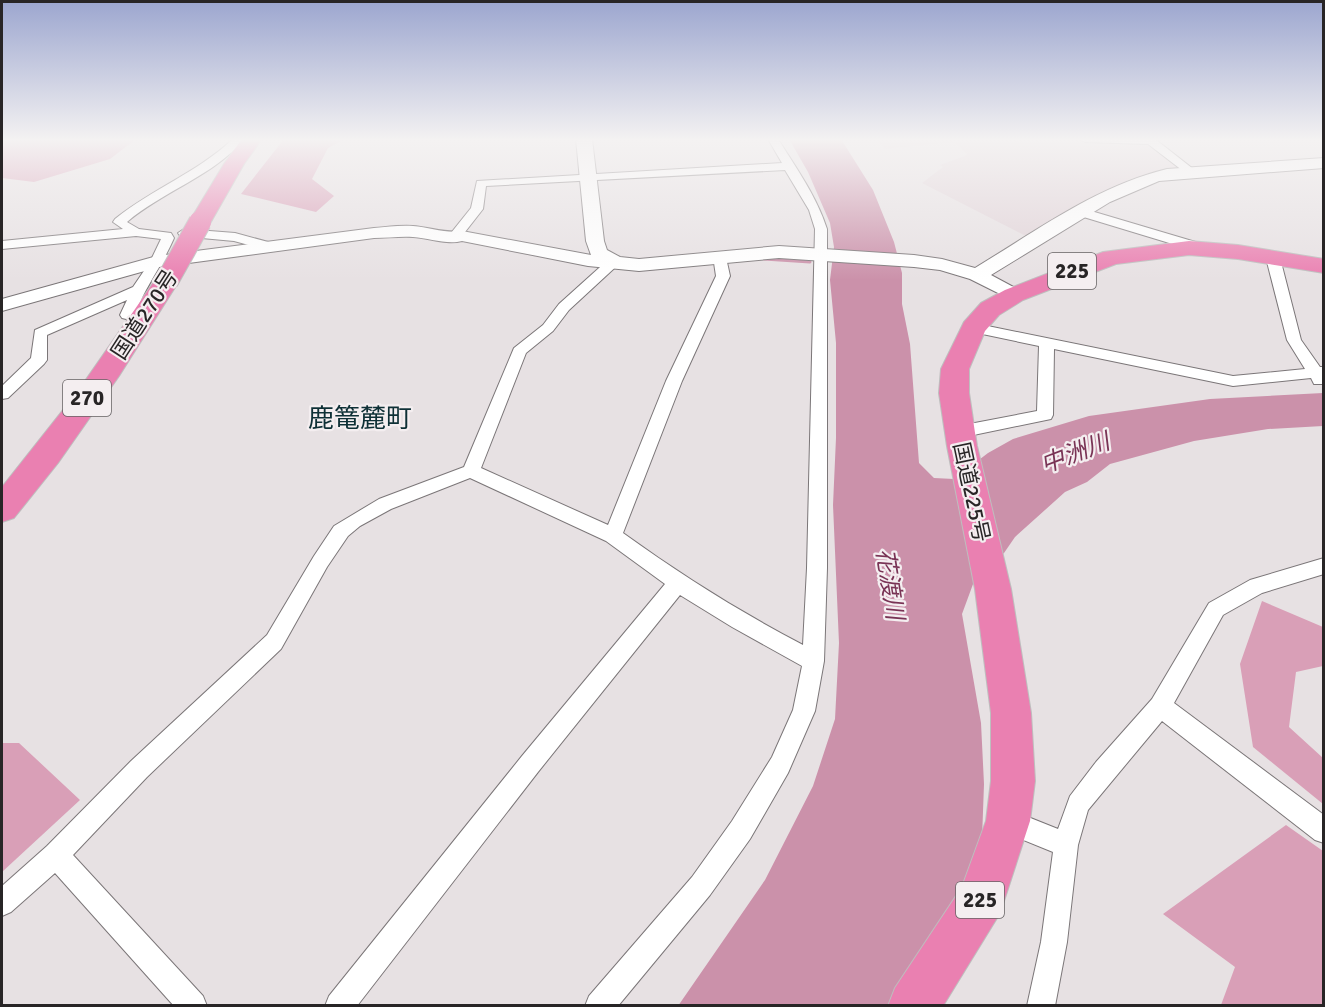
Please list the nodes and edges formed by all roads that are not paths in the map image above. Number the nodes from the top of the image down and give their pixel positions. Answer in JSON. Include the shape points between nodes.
{"nodes":[{"id":1,"x":172,"y":186,"type":"edge"},
{"id":2,"x":221,"y":186,"type":"edge"},
{"id":3,"x":481,"y":186,"type":"edge"},
{"id":4,"x":589,"y":186,"type":"edge"},
{"id":5,"x":802,"y":186,"type":"edge"},
{"id":6,"x":1127,"y":186,"type":"edge"},
{"id":7,"x":1081,"y":212,"type":"junction"},
{"id":8,"x":136,"y":232,"type":"junction"},
{"id":9,"x":166,"y":236,"type":"junction"},
{"id":10,"x":453,"y":238,"type":"junction"},
{"id":11,"x":2,"y":245,"type":"edge"},
{"id":12,"x":267,"y":246,"type":"junction"},
{"id":13,"x":1204,"y":249,"type":"junction"},
{"id":14,"x":823,"y":254,"type":"junction"},
{"id":15,"x":720,"y":256,"type":"junction"},
{"id":16,"x":1273,"y":258,"type":"junction"},
{"id":17,"x":614,"y":262,"type":"junction"},
{"id":18,"x":1323,"y":266,"type":"edge"},
{"id":19,"x":162,"y":272,"type":"junction"},
{"id":20,"x":977,"y":275,"type":"junction"},
{"id":21,"x":138,"y":290,"type":"junction"},
{"id":22,"x":1014,"y":295,"type":"junction"},
{"id":23,"x":2,"y":305,"type":"edge"},
{"id":24,"x":143,"y":320,"type":"junction"},
{"id":25,"x":973,"y":328,"type":"junction"},
{"id":26,"x":1047,"y":343,"type":"junction"},
{"id":27,"x":1320,"y":377,"type":"edge"},
{"id":28,"x":2,"y":394,"type":"edge"},
{"id":29,"x":963,"y":447,"type":"junction"},
{"id":30,"x":471,"y":471,"type":"junction"},
{"id":31,"x":2,"y":509,"type":"edge"},
{"id":32,"x":613,"y":536,"type":"junction"},
{"id":33,"x":1323,"y":566,"type":"edge"},
{"id":34,"x":678,"y":583,"type":"junction"},
{"id":35,"x":813,"y":661,"type":"junction"},
{"id":36,"x":1160,"y":706,"type":"junction"},
{"id":37,"x":1011,"y":801,"type":"junction"},
{"id":38,"x":1323,"y":831,"type":"edge"},
{"id":39,"x":1066,"y":844,"type":"junction"},
{"id":40,"x":56,"y":855,"type":"junction"},
{"id":41,"x":2,"y":903,"type":"edge"},
{"id":42,"x":193,"y":1005,"type":"edge"},
{"id":43,"x":339,"y":1005,"type":"edge"},
{"id":44,"x":599,"y":1005,"type":"edge"},
{"id":45,"x":914,"y":1005,"type":"edge"},
{"id":46,"x":1041,"y":1005,"type":"edge"}],
"edges":[{"from":1,"to":8,"type":"street","via":[[119,222]]},
{"from":2,"to":19,"type":"highway","name":"国道270号","number":"270","bridge":true},
{"from":3,"to":10,"type":"street","via":[[477,209]]},
{"from":4,"to":17,"type":"street","via":[[597,250]]},
{"from":5,"to":14,"type":"street","via":[[815,210]]},
{"from":6,"to":7,"type":"street"},
{"from":7,"to":13,"type":"street"},
{"from":7,"to":20,"type":"street"},
{"from":8,"to":9,"type":"street"},
{"from":8,"to":11,"type":"street"},
{"from":9,"to":12,"type":"street","via":[[183,233],[235,237]]},
{"from":9,"to":19,"type":"street"},
{"from":10,"to":12,"type":"street","via":[[410,231]]},
{"from":10,"to":17,"type":"street","via":[[462,236]]},
{"from":12,"to":19,"type":"street"},
{"from":13,"to":16,"type":"highway","name":"国道225号","number":"225"},
{"from":13,"to":22,"type":"highway","name":"国道225号","number":"225","via":[[1152,250],[1112,257]]},
{"from":14,"to":15,"type":"street","via":[[768,252]]},
{"from":14,"to":20,"type":"street","via":[[914,261]]},
{"from":14,"to":35,"type":"street"},
{"from":15,"to":17,"type":"street","via":[[639,265]]},
{"from":15,"to":32,"type":"street","via":[[723,276],[674,381]]},
{"from":16,"to":18,"type":"highway","name":"国道225号","number":"225"},
{"from":16,"to":27,"type":"street","via":[[1294,340]]},
{"from":17,"to":30,"type":"street","via":[[564,307],[548,328],[519,351]]},
{"from":19,"to":21,"type":"street"},
{"from":19,"to":23,"type":"street"},
{"from":19,"to":24,"type":"highway","name":"国道270号","number":"270"},
{"from":20,"to":22,"type":"street"},
{"from":21,"to":24,"type":"street","via":[[127,315]]},
{"from":21,"to":28,"type":"street","via":[[40,333],[39,360]]},
{"from":22,"to":25,"type":"highway","name":"国道225号","number":"225","via":[[990,309]]},
{"from":24,"to":31,"type":"highway","name":"国道270号","number":"270","via":[[36,469]]},
{"from":25,"to":26,"type":"street"},
{"from":25,"to":29,"type":"highway","name":"国道225号","number":"225","via":[[956,369],[954,393]]},
{"from":26,"to":27,"type":"street","via":[[1233,381]]},
{"from":26,"to":29,"type":"street","via":[[1045,415]]},
{"from":29,"to":37,"type":"highway","name":"国道225号","number":"225","via":[[993,589],[1011,713]]},
{"from":30,"to":32,"type":"street"},
{"from":30,"to":40,"type":"street","via":[[400,498],[340,532],[310,576],[291,618],[274,642],[139,769]]},
{"from":32,"to":34,"type":"street"},
{"from":33,"to":36,"type":"street","via":[[1257,586],[1216,609]]},
{"from":34,"to":35,"type":"street"},
{"from":34,"to":43,"type":"street"},
{"from":35,"to":44,"type":"street","via":[[804,711],[780,765],[741,830],[701,885]]},
{"from":36,"to":38,"type":"street"},
{"from":36,"to":39,"type":"street","via":[[1078,804]]},
{"from":37,"to":39,"type":"street"},
{"from":37,"to":45,"type":"highway","name":"国道225号","number":"225","via":[[980,901]]},
{"from":39,"to":46,"type":"street","via":[[1054,942]]},
{"from":40,"to":41,"type":"street"},
{"from":40,"to":42,"type":"street"}]}
